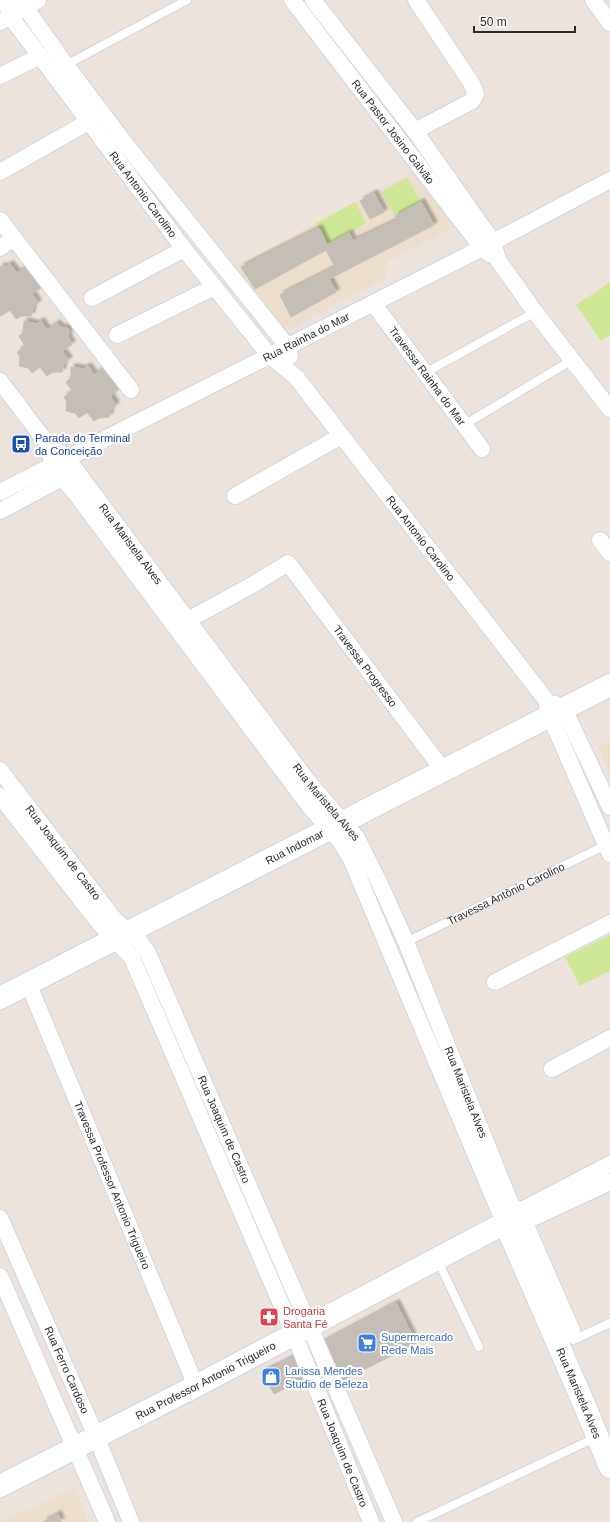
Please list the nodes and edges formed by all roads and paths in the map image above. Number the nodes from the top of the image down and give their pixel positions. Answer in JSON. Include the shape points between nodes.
{"nodes":[{"id":1,"x":6,"y":0,"type":"edge"},
{"id":2,"x":187,"y":0,"type":"edge"},
{"id":3,"x":292,"y":0,"type":"edge"},
{"id":4,"x":313,"y":0,"type":"edge"},
{"id":5,"x":416,"y":0,"type":"edge"},
{"id":6,"x":593,"y":0,"type":"edge"},
{"id":7,"x":26,"y":2,"type":"edge"},
{"id":8,"x":5,"y":19,"type":"edge"},
{"id":9,"x":610,"y":23,"type":"edge"},
{"id":10,"x":40,"y":56,"type":"junction"},
{"id":11,"x":66,"y":65,"type":"junction"},
{"id":12,"x":0,"y":76,"type":"edge"},
{"id":13,"x":88,"y":122,"type":"junction"},
{"id":14,"x":415,"y":131,"type":"junction"},
{"id":15,"x":127,"y":146,"type":"junction"},
{"id":16,"x":114,"y":155,"type":"junction"},
{"id":17,"x":0,"y":172,"type":"edge"},
{"id":18,"x":610,"y":180,"type":"edge"},
{"id":19,"x":0,"y":220,"type":"edge"},
{"id":20,"x":13,"y":238,"type":"junction"},
{"id":21,"x":487,"y":245,"type":"junction"},
{"id":22,"x":0,"y":248,"type":"edge"},
{"id":23,"x":184,"y":249,"type":"junction"},
{"id":24,"x":214,"y":287,"type":"junction"},
{"id":25,"x":92,"y":298,"type":"dead end"},
{"id":26,"x":373,"y":303,"type":"junction"},
{"id":27,"x":535,"y":312,"type":"junction"},
{"id":28,"x":117,"y":336,"type":"dead end"},
{"id":29,"x":288,"y":347,"type":"junction"},
{"id":30,"x":269,"y":355,"type":"junction"},
{"id":31,"x":572,"y":360,"type":"junction"},
{"id":32,"x":426,"y":373,"type":"junction"},
{"id":33,"x":296,"y":377,"type":"junction"},
{"id":34,"x":0,"y":381,"type":"edge"},
{"id":35,"x":131,"y":390,"type":"dead end"},
{"id":36,"x":610,"y":409,"type":"edge"},
{"id":37,"x":464,"y":425,"type":"junction"},
{"id":38,"x":341,"y":436,"type":"junction"},
{"id":39,"x":482,"y":450,"type":"dead end"},
{"id":40,"x":60,"y":461,"type":"junction"},
{"id":41,"x":76,"y":470,"type":"junction"},
{"id":42,"x":62,"y":478,"type":"junction"},
{"id":43,"x":0,"y":492,"type":"edge"},
{"id":44,"x":235,"y":496,"type":"dead end"},
{"id":45,"x":0,"y":511,"type":"edge"},
{"id":46,"x":600,"y":540,"type":"dead end"},
{"id":47,"x":610,"y":553,"type":"edge"},
{"id":48,"x":188,"y":620,"type":"junction"},
{"id":49,"x":610,"y":685,"type":"edge"},
{"id":50,"x":553,"y":708,"type":"junction"},
{"id":51,"x":0,"y":770,"type":"edge"},
{"id":52,"x":443,"y":770,"type":"junction"},
{"id":53,"x":0,"y":796,"type":"edge"},
{"id":54,"x":610,"y":808,"type":"edge"},
{"id":55,"x":610,"y":811,"type":"edge"},
{"id":56,"x":595,"y":819,"type":"junction"},
{"id":57,"x":336,"y":825,"type":"junction"},
{"id":58,"x":608,"y":850,"type":"edge"},
{"id":59,"x":610,"y":923,"type":"edge"},
{"id":60,"x":121,"y":936,"type":"junction"},
{"id":61,"x":406,"y":942,"type":"junction"},
{"id":62,"x":495,"y":982,"type":"dead end"},
{"id":63,"x":28,"y":983,"type":"junction"},
{"id":64,"x":1,"y":995,"type":"edge"},
{"id":65,"x":610,"y":1038,"type":"edge"},
{"id":66,"x":552,"y":1069,"type":"dead end"},
{"id":67,"x":610,"y":1164,"type":"edge"},
{"id":68,"x":610,"y":1182,"type":"edge"},
{"id":69,"x":0,"y":1218,"type":"edge"},
{"id":70,"x":512,"y":1222,"type":"junction"},
{"id":71,"x":444,"y":1254,"type":"junction"},
{"id":72,"x":0,"y":1276,"type":"edge"},
{"id":73,"x":610,"y":1323,"type":"edge"},
{"id":74,"x":302,"y":1330,"type":"junction"},
{"id":75,"x":573,"y":1340,"type":"junction"},
{"id":76,"x":479,"y":1347,"type":"dead end"},
{"id":77,"x":196,"y":1386,"type":"junction"},
{"id":78,"x":96,"y":1436,"type":"junction"},
{"id":79,"x":604,"y":1437,"type":"edge"},
{"id":80,"x":75,"y":1448,"type":"junction"},
{"id":81,"x":610,"y":1467,"type":"edge"},
{"id":82,"x":0,"y":1486,"type":"edge"},
{"id":83,"x":386,"y":1503,"type":"junction"},
{"id":84,"x":369,"y":1518,"type":"edge"},
{"id":85,"x":107,"y":1522,"type":"edge"},
{"id":86,"x":131,"y":1522,"type":"edge"},
{"id":87,"x":394,"y":1522,"type":"edge"},
{"id":88,"x":417,"y":1522,"type":"edge"}],
"edges":[{"from":1,"to":8,"type":"street","name":"Rua Antonio Carolino"},
{"from":2,"to":11,"type":"lane"},
{"from":3,"to":21,"type":"street","name":"Rua Pastor Josino Galvão"},
{"from":4,"to":14,"type":"street","name":"Rua Pastor Josino Galvão"},
{"from":5,"to":14,"type":"street","name":"Rua Pastor Josino Galvão","via":[[472,84],[476,94],[472,101]]},
{"from":6,"to":9,"type":"street"},
{"from":7,"to":8,"type":"street"},
{"from":7,"to":11,"type":"street","name":"Rua Antonio Carolino"},
{"from":8,"to":10,"type":"street","name":"Rua Antonio Carolino"},
{"from":10,"to":12,"type":"street"},
{"from":10,"to":13,"type":"street","name":"Rua Antonio Carolino"},
{"from":11,"to":15,"type":"street","name":"Rua Antonio Carolino"},
{"from":13,"to":16,"type":"street","name":"Rua Antonio Carolino"},
{"from":13,"to":17,"type":"street"},
{"from":14,"to":21,"type":"street","name":"Rua Pastor Josino Galvão"},
{"from":15,"to":16,"type":"street"},
{"from":15,"to":29,"type":"street","name":"Rua Antonio Carolino"},
{"from":16,"to":23,"type":"street","name":"Rua Antonio Carolino"},
{"from":18,"to":21,"type":"street","name":"Rua Rainha do Mar"},
{"from":19,"to":20,"type":"street"},
{"from":20,"to":22,"type":"street"},
{"from":20,"to":35,"type":"street"},
{"from":21,"to":26,"type":"street","name":"Rua Rainha do Mar"},
{"from":21,"to":27,"type":"street","name":"Rua Pastor Josino Galvão"},
{"from":23,"to":24,"type":"street","name":"Rua Antonio Carolino"},
{"from":23,"to":25,"type":"street"},
{"from":24,"to":28,"type":"street"},
{"from":24,"to":30,"type":"street","name":"Rua Antonio Carolino"},
{"from":26,"to":29,"type":"street","name":"Rua Rainha do Mar"},
{"from":26,"to":32,"type":"street","name":"Travessa Rainha do Mar"},
{"from":27,"to":31,"type":"street","name":"Rua Pastor Josino Galvão"},
{"from":27,"to":32,"type":"lane"},
{"from":29,"to":30,"type":"street","name":"Rua Rainha do Mar"},
{"from":29,"to":33,"type":"street","name":"Rua Antonio Carolino"},
{"from":30,"to":33,"type":"street","name":"Rua Antonio Carolino"},
{"from":30,"to":40,"type":"street","name":"Rua Rainha do Mar"},
{"from":31,"to":36,"type":"street","name":"Rua Pastor Josino Galvão"},
{"from":31,"to":37,"type":"lane"},
{"from":32,"to":37,"type":"street","name":"Travessa Rainha do Mar"},
{"from":33,"to":38,"type":"street","name":"Rua Antonio Carolino"},
{"from":34,"to":40,"type":"street","name":"Rua Maristela Alves"},
{"from":37,"to":39,"type":"street","name":"Travessa Rainha do Mar"},
{"from":38,"to":44,"type":"street"},
{"from":38,"to":50,"type":"street","name":"Rua Antonio Carolino"},
{"from":40,"to":41,"type":"street","name":"Rua Maristela Alves"},
{"from":40,"to":42,"type":"street","name":"Rua Maristela Alves"},
{"from":40,"to":43,"type":"street","name":"Rua Rainha do Mar"},
{"from":41,"to":42,"type":"street"},
{"from":41,"to":48,"type":"street","name":"Rua Maristela Alves"},
{"from":42,"to":45,"type":"street"},
{"from":42,"to":57,"type":"street","name":"Rua Maristela Alves","via":[[305,800]]},
{"from":46,"to":47,"type":"street"},
{"from":48,"to":52,"type":"street","name":"Travessa Progresso","via":[[288,563]]},
{"from":48,"to":57,"type":"street","name":"Rua Maristela Alves","via":[[310,784]]},
{"from":49,"to":50,"type":"street","name":"Rua Indomar"},
{"from":50,"to":52,"type":"street","name":"Rua Indomar"},
{"from":50,"to":54,"type":"street","name":"Rua Antonio Carolino"},
{"from":50,"to":56,"type":"street","name":"Rua Antonio Carolino"},
{"from":51,"to":60,"type":"street","name":"Rua Joaquim de Castro","via":[[115,920]]},
{"from":52,"to":57,"type":"street","name":"Rua Indomar"},
{"from":53,"to":60,"type":"street","name":"Rua Joaquim de Castro","via":[[100,924]]},
{"from":55,"to":56,"type":"street"},
{"from":56,"to":58,"type":"street","name":"Rua Antonio Carolino"},
{"from":57,"to":60,"type":"street","name":"Rua Indomar"},
{"from":57,"to":61,"type":"street","name":"Rua Maristela Alves","via":[[357,838]]},
{"from":57,"to":70,"type":"street","name":"Rua Maristela Alves","via":[[340,841],[351,859]]},
{"from":58,"to":61,"type":"lane","name":"Travessa Antônio Carolino"},
{"from":59,"to":62,"type":"street"},
{"from":60,"to":63,"type":"street","name":"Rua Indomar"},
{"from":60,"to":74,"type":"street","name":"Rua Joaquim de Castro","via":[[140,942],[155,968]]},
{"from":61,"to":70,"type":"street","name":"Rua Maristela Alves"},
{"from":63,"to":64,"type":"street","name":"Rua Indomar"},
{"from":63,"to":77,"type":"street","name":"Travessa Professor Antonio Trigueiro"},
{"from":65,"to":66,"type":"street"},
{"from":67,"to":70,"type":"street","name":"Rua Professor Antonio Trigueiro"},
{"from":68,"to":70,"type":"street","name":"Rua Professor Antonio Trigueiro"},
{"from":69,"to":78,"type":"street","name":"Rua Ferro Cardoso"},
{"from":70,"to":71,"type":"street","name":"Rua Professor Antonio Trigueiro"},
{"from":70,"to":75,"type":"street","name":"Rua Maristela Alves"},
{"from":70,"to":79,"type":"street","name":"Rua Maristela Alves"},
{"from":71,"to":74,"type":"street","name":"Rua Professor Antonio Trigueiro"},
{"from":71,"to":76,"type":"lane"},
{"from":72,"to":80,"type":"street"},
{"from":73,"to":75,"type":"lane"},
{"from":74,"to":77,"type":"street","name":"Rua Professor Antonio Trigueiro"},
{"from":74,"to":83,"type":"street","name":"Rua Joaquim de Castro"},
{"from":74,"to":84,"type":"street","name":"Rua Joaquim de Castro"},
{"from":75,"to":79,"type":"street","name":"Rua Maristela Alves"},
{"from":77,"to":78,"type":"street","name":"Rua Professor Antonio Trigueiro"},
{"from":78,"to":80,"type":"street","name":"Rua Professor Antonio Trigueiro"},
{"from":78,"to":86,"type":"street","name":"Rua Ferro Cardoso"},
{"from":79,"to":81,"type":"street","name":"Rua Maristela Alves"},
{"from":79,"to":88,"type":"lane"},
{"from":80,"to":82,"type":"street","name":"Rua Professor Antonio Trigueiro"},
{"from":80,"to":85,"type":"street"},
{"from":83,"to":84,"type":"street"},
{"from":83,"to":87,"type":"street","name":"Rua Joaquim de Castro"}]}
